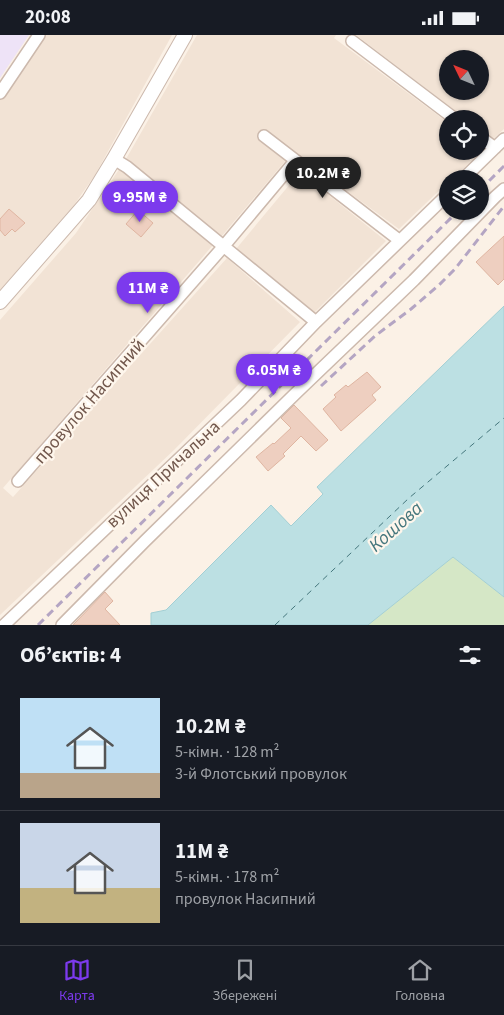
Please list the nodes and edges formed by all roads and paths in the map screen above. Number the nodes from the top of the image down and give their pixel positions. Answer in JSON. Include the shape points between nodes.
{"nodes":[{"id":1,"x":39,"y":35,"type":"edge"},
{"id":2,"x":185,"y":35,"type":"edge"},
{"id":3,"x":352,"y":41,"type":"dead end"},
{"id":4,"x":0,"y":93,"type":"edge"},
{"id":5,"x":443,"y":110,"type":"edge"},
{"id":6,"x":264,"y":136,"type":"dead end"},
{"id":7,"x":504,"y":139,"type":"edge"},
{"id":8,"x":489,"y":144,"type":"edge"},
{"id":9,"x":495,"y":148,"type":"junction"},
{"id":10,"x":114,"y":159,"type":"junction"},
{"id":11,"x":295,"y":161,"type":"junction"},
{"id":12,"x":472,"y":170,"type":"edge"},
{"id":13,"x":504,"y":189,"type":"edge"},
{"id":14,"x":439,"y":202,"type":"edge"},
{"id":15,"x":399,"y":240,"type":"junction"},
{"id":16,"x":223,"y":247,"type":"junction"},
{"id":17,"x":0,"y":302,"type":"edge"},
{"id":18,"x":316,"y":323,"type":"junction"},
{"id":19,"x":18,"y":481,"type":"dead end"},
{"id":20,"x":4,"y":625,"type":"edge"},
{"id":21,"x":62,"y":625,"type":"edge"}],
"edges":[{"from":1,"to":4,"type":"street"},
{"from":2,"to":10,"type":"street"},
{"from":3,"to":5,"type":"street"},
{"from":6,"to":11,"type":"street"},
{"from":7,"to":9,"type":"street"},
{"from":8,"to":9,"type":"street"},
{"from":9,"to":12,"type":"street"},
{"from":10,"to":16,"type":"street"},
{"from":10,"to":17,"type":"street","via":[[89,200]]},
{"from":11,"to":15,"type":"street"},
{"from":11,"to":16,"type":"street","name":"провулок Насипний"},
{"from":13,"to":21,"type":"street"},
{"from":14,"to":15,"type":"street","name":"вулиця Причальна"},
{"from":15,"to":18,"type":"street","name":"вулиця Причальна"},
{"from":16,"to":18,"type":"street"},
{"from":16,"to":19,"type":"street","name":"провулок Насипний"},
{"from":18,"to":20,"type":"street","name":"вулиця Причальна","via":[[241,400]]}]}
